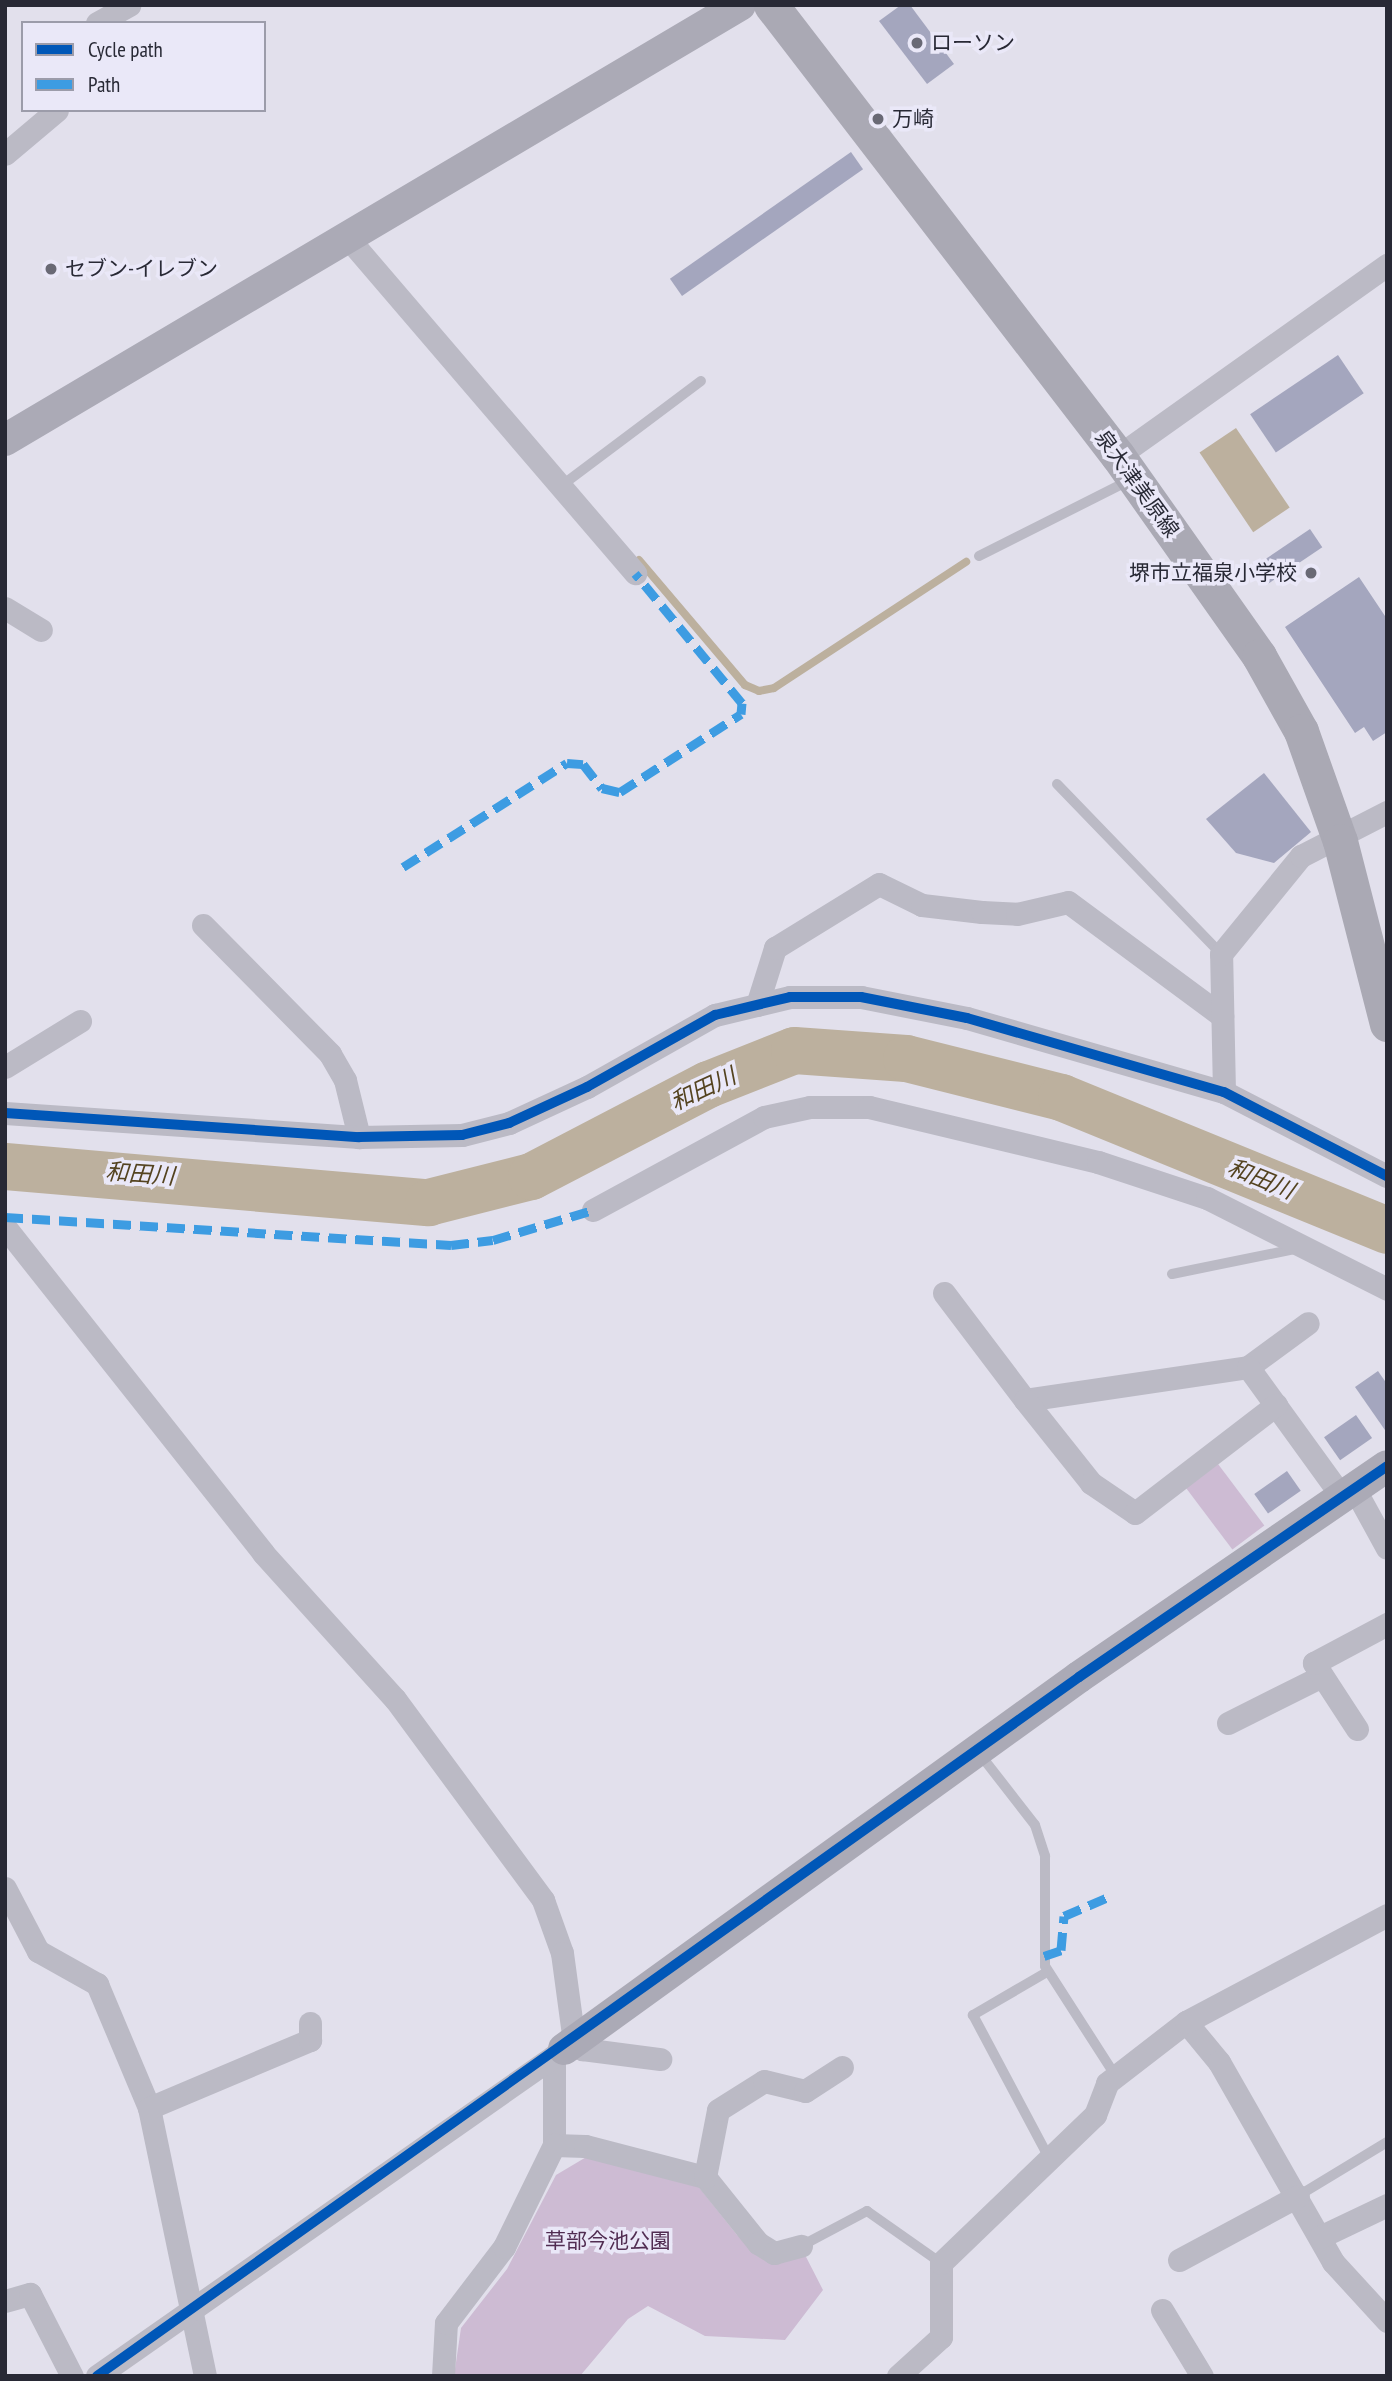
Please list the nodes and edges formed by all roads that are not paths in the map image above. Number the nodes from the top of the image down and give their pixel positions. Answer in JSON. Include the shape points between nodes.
{"nodes":[{"id":1,"x":129,"y":5,"type":"edge"},
{"id":2,"x":740,"y":5,"type":"edge"},
{"id":3,"x":771,"y":5,"type":"edge"},
{"id":4,"x":101,"y":21,"type":"edge"},
{"id":5,"x":55,"y":112,"type":"edge"},
{"id":6,"x":5,"y":155,"type":"edge"},
{"id":7,"x":347,"y":237,"type":"junction"},
{"id":8,"x":1387,"y":265,"type":"edge"},
{"id":9,"x":701,"y":381,"type":"dead end"},
{"id":10,"x":5,"y":440,"type":"edge"},
{"id":11,"x":1126,"y":467,"type":"junction"},
{"id":12,"x":561,"y":486,"type":"junction"},
{"id":13,"x":979,"y":556,"type":"dead end"},
{"id":14,"x":635,"y":573,"type":"dead end"},
{"id":15,"x":5,"y":608,"type":"edge"},
{"id":16,"x":41,"y":630,"type":"dead end"},
{"id":17,"x":1057,"y":784,"type":"dead end"},
{"id":18,"x":1387,"y":812,"type":"edge"},
{"id":19,"x":1340,"y":841,"type":"junction"},
{"id":20,"x":203,"y":925,"type":"dead end"},
{"id":21,"x":1221,"y":954,"type":"junction"},
{"id":22,"x":757,"y":1005,"type":"junction"},
{"id":23,"x":1222,"y":1016,"type":"junction"},
{"id":24,"x":80,"y":1021,"type":"dead end"},
{"id":25,"x":1387,"y":1024,"type":"edge"},
{"id":26,"x":5,"y":1066,"type":"edge"},
{"id":27,"x":1224,"y":1092,"type":"junction"},
{"id":28,"x":5,"y":1113,"type":"edge"},
{"id":29,"x":359,"y":1137,"type":"junction"},
{"id":30,"x":1387,"y":1176,"type":"edge"},
{"id":31,"x":593,"y":1210,"type":"dead end"},
{"id":32,"x":5,"y":1227,"type":"edge"},
{"id":33,"x":1300,"y":1248,"type":"junction"},
{"id":34,"x":1172,"y":1275,"type":"dead end"},
{"id":35,"x":1387,"y":1289,"type":"edge"},
{"id":36,"x":944,"y":1293,"type":"dead end"},
{"id":37,"x":1308,"y":1324,"type":"dead end"},
{"id":38,"x":1248,"y":1367,"type":"junction"},
{"id":39,"x":1025,"y":1400,"type":"junction"},
{"id":40,"x":1276,"y":1405,"type":"junction"},
{"id":41,"x":1387,"y":1466,"type":"edge"},
{"id":42,"x":1348,"y":1493,"type":"junction"},
{"id":43,"x":1387,"y":1548,"type":"edge"},
{"id":44,"x":1387,"y":1624,"type":"edge"},
{"id":45,"x":1322,"y":1676,"type":"junction"},
{"id":46,"x":1228,"y":1723,"type":"dead end"},
{"id":47,"x":1357,"y":1729,"type":"dead end"},
{"id":48,"x":977,"y":1751,"type":"junction"},
{"id":49,"x":5,"y":1888,"type":"edge"},
{"id":50,"x":1387,"y":1915,"type":"edge"},
{"id":51,"x":1047,"y":1972,"type":"junction"},
{"id":52,"x":1186,"y":2022,"type":"junction"},
{"id":53,"x":310,"y":2023,"type":"dead end"},
{"id":54,"x":564,"y":2049,"type":"junction"},
{"id":55,"x":660,"y":2059,"type":"dead end"},
{"id":56,"x":842,"y":2067,"type":"dead end"},
{"id":57,"x":1115,"y":2075,"type":"junction"},
{"id":58,"x":149,"y":2108,"type":"junction"},
{"id":59,"x":1387,"y":2141,"type":"edge"},
{"id":60,"x":554,"y":2145,"type":"junction"},
{"id":61,"x":1048,"y":2156,"type":"junction"},
{"id":62,"x":705,"y":2177,"type":"junction"},
{"id":63,"x":1298,"y":2196,"type":"junction"},
{"id":64,"x":1384,"y":2211,"type":"edge"},
{"id":65,"x":1320,"y":2237,"type":"junction"},
{"id":66,"x":801,"y":2246,"type":"joint"},
{"id":67,"x":1179,"y":2260,"type":"dead end"},
{"id":68,"x":941,"y":2263,"type":"junction"},
{"id":69,"x":5,"y":2301,"type":"edge"},
{"id":70,"x":195,"y":2307,"type":"junction"},
{"id":71,"x":1162,"y":2310,"type":"dead end"},
{"id":72,"x":1387,"y":2321,"type":"edge"},
{"id":73,"x":72,"y":2376,"type":"edge"},
{"id":74,"x":97,"y":2376,"type":"edge"},
{"id":75,"x":205,"y":2376,"type":"edge"},
{"id":76,"x":443,"y":2376,"type":"edge"},
{"id":77,"x":898,"y":2376,"type":"edge"},
{"id":78,"x":1202,"y":2376,"type":"edge"}],
"edges":[{"from":1,"to":4,"type":"street"},
{"from":2,"to":7,"type":"street"},
{"from":3,"to":11,"type":"main road","name":"泉大津美原線"},
{"from":5,"to":6,"type":"street"},
{"from":7,"to":10,"type":"street"},
{"from":7,"to":12,"type":"street"},
{"from":8,"to":11,"type":"street"},
{"from":9,"to":12,"type":"lane"},
{"from":11,"to":13,"type":"lane"},
{"from":11,"to":19,"type":"main road","name":"泉大津美原線","via":[[1259,656],[1301,732]]},
{"from":12,"to":14,"type":"street"},
{"from":15,"to":16,"type":"street"},
{"from":17,"to":21,"type":"lane"},
{"from":18,"to":19,"type":"street"},
{"from":19,"to":21,"type":"street","via":[[1301,856],[1275,879]]},
{"from":19,"to":25,"type":"main road","name":"泉大津美原線"},
{"from":20,"to":29,"type":"street","via":[[330,1054],[345,1080]]},
{"from":21,"to":23,"type":"street"},
{"from":22,"to":23,"type":"street","via":[[775,948],[879,884],[922,905],[982,912],[1017,914],[1068,902]]},
{"from":22,"to":27,"type":"street","via":[[790,997],[861,997],[967,1018]]},
{"from":22,"to":29,"type":"street","via":[[715,1015],[509,1123],[462,1135]]},
{"from":23,"to":27,"type":"street"},
{"from":24,"to":26,"type":"street"},
{"from":27,"to":30,"type":"street"},
{"from":28,"to":29,"type":"street"},
{"from":31,"to":33,"type":"street","via":[[764,1118],[810,1107],[869,1107],[1098,1162],[1207,1198]]},
{"from":32,"to":54,"type":"street","via":[[263,1553],[395,1699],[543,1900],[562,1953]]},
{"from":33,"to":34,"type":"lane"},
{"from":33,"to":35,"type":"street"},
{"from":36,"to":39,"type":"street"},
{"from":37,"to":38,"type":"street"},
{"from":38,"to":39,"type":"street"},
{"from":38,"to":40,"type":"street"},
{"from":39,"to":40,"type":"street","via":[[1091,1483],[1135,1513]]},
{"from":40,"to":42,"type":"street"},
{"from":41,"to":42,"type":"street"},
{"from":42,"to":43,"type":"street"},
{"from":42,"to":48,"type":"street"},
{"from":44,"to":45,"type":"street","via":[[1314,1663]]},
{"from":45,"to":46,"type":"street"},
{"from":45,"to":47,"type":"street"},
{"from":48,"to":51,"type":"lane","via":[[1035,1825],[1045,1856]]},
{"from":48,"to":54,"type":"street"},
{"from":49,"to":58,"type":"street","via":[[38,1951],[97,1984]]},
{"from":50,"to":52,"type":"street"},
{"from":51,"to":57,"type":"lane"},
{"from":51,"to":61,"type":"lane","via":[[973,2015]]},
{"from":52,"to":57,"type":"street"},
{"from":52,"to":63,"type":"street","via":[[1219,2062]]},
{"from":53,"to":58,"type":"street","via":[[310,2040]]},
{"from":54,"to":55,"type":"street"},
{"from":54,"to":60,"type":"street"},
{"from":54,"to":70,"type":"street"},
{"from":56,"to":62,"type":"street","via":[[805,2091],[764,2081],[718,2110]]},
{"from":57,"to":61,"type":"street","via":[[1095,2115]]},
{"from":58,"to":70,"type":"street"},
{"from":59,"to":63,"type":"lane"},
{"from":60,"to":62,"type":"street","via":[[585,2146]]},
{"from":60,"to":76,"type":"street","via":[[504,2247],[446,2323]]},
{"from":61,"to":68,"type":"street"},
{"from":62,"to":66,"type":"street","via":[[758,2243],[774,2253]]},
{"from":63,"to":65,"type":"street"},
{"from":63,"to":67,"type":"street"},
{"from":64,"to":65,"type":"street"},
{"from":65,"to":72,"type":"street"},
{"from":66,"to":68,"type":"lane","via":[[867,2211]]},
{"from":68,"to":77,"type":"street","via":[[941,2337]]},
{"from":69,"to":73,"type":"street","via":[[30,2294]]},
{"from":70,"to":74,"type":"street"},
{"from":70,"to":75,"type":"street"},
{"from":71,"to":78,"type":"street"}]}
